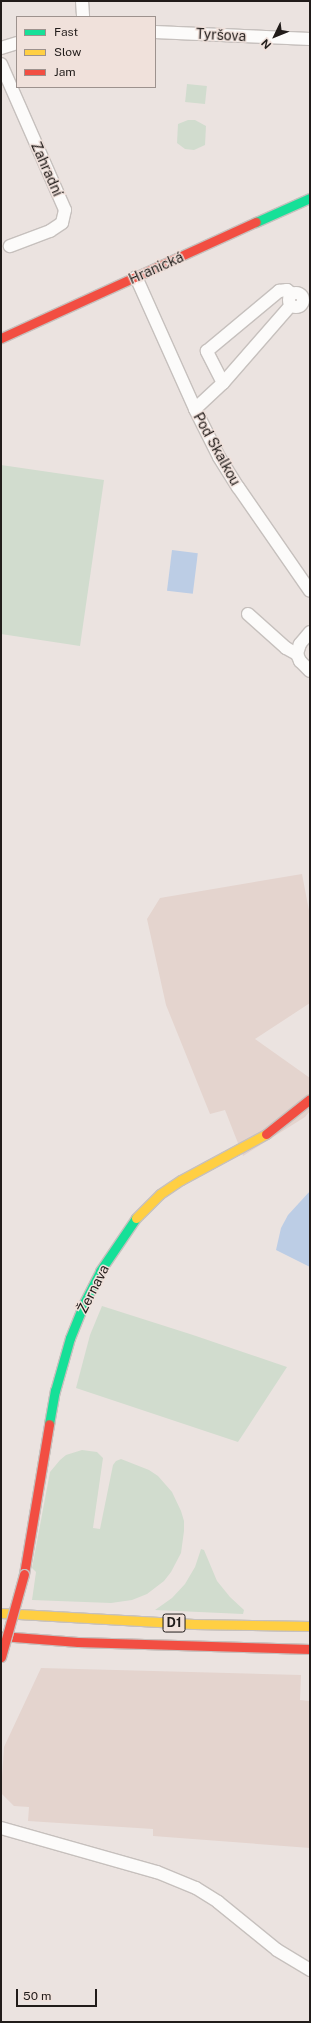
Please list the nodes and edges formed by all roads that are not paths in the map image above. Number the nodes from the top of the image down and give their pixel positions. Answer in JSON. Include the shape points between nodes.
{"nodes":[{"id":1,"x":82,"y":1,"type":"edge"},
{"id":2,"x":83,"y":16,"type":"edge"},
{"id":3,"x":156,"y":32,"type":"edge"},
{"id":4,"x":310,"y":39,"type":"edge"},
{"id":5,"x":16,"y":43,"type":"edge"},
{"id":6,"x":1,"y":48,"type":"edge"},
{"id":7,"x":1,"y":64,"type":"edge"},
{"id":8,"x":310,"y":198,"type":"edge"},
{"id":9,"x":10,"y":246,"type":"dead end"},
{"id":10,"x":136,"y":277,"type":"junction"},
{"id":11,"x":301,"y":300,"type":"edge"},
{"id":12,"x":1,"y":338,"type":"edge"},
{"id":13,"x":223,"y":383,"type":"junction"},
{"id":14,"x":195,"y":409,"type":"junction"},
{"id":15,"x":310,"y":591,"type":"edge"},
{"id":16,"x":248,"y":614,"type":"dead end"},
{"id":17,"x":310,"y":632,"type":"edge"},
{"id":18,"x":297,"y":654,"type":"junction"},
{"id":19,"x":310,"y":671,"type":"edge"},
{"id":20,"x":310,"y":1098,"type":"edge"},
{"id":21,"x":1,"y":1614,"type":"edge"},
{"id":22,"x":310,"y":1626,"type":"edge"},
{"id":23,"x":1,"y":1636,"type":"edge"},
{"id":24,"x":310,"y":1650,"type":"edge"},
{"id":25,"x":1,"y":1657,"type":"edge"},
{"id":26,"x":1,"y":1828,"type":"edge"},
{"id":27,"x":310,"y":1970,"type":"edge"}],
"edges":[{"from":1,"to":2,"type":"street"},
{"from":3,"to":4,"type":"street","name":"Tyršova"},
{"from":5,"to":6,"type":"street"},
{"from":7,"to":9,"type":"street","name":"Zahradní","via":[[65,210],[62,223],[50,231]]},
{"from":8,"to":10,"type":"main road","name":"Hranická"},
{"from":10,"to":12,"type":"main road","name":"Hranická"},
{"from":10,"to":14,"type":"street","name":"Pod Skalkou"},
{"from":11,"to":13,"type":"street"},
{"from":11,"to":13,"type":"street","via":[[286,290],[280,291],[207,351]]},
{"from":13,"to":14,"type":"street"},
{"from":14,"to":15,"type":"street","name":"Pod Skalkou","via":[[226,469]]},
{"from":16,"to":18,"type":"street","via":[[286,648]]},
{"from":17,"to":18,"type":"street","via":[[300,644]]},
{"from":18,"to":19,"type":"street"},
{"from":20,"to":25,"type":"main road","name":"Žernava","bridge":true,"via":[[266,1134],[160,1194],[132,1222],[100,1272],[70,1338],[55,1391],[24,1574]]},
{"from":21,"to":22,"type":"main road","number":"D1","via":[[194,1624]]},
{"from":23,"to":24,"type":"main road","number":"D1","via":[[78,1642]]},
{"from":26,"to":27,"type":"street","via":[[157,1872],[196,1888],[225,1906],[277,1950]]}]}
